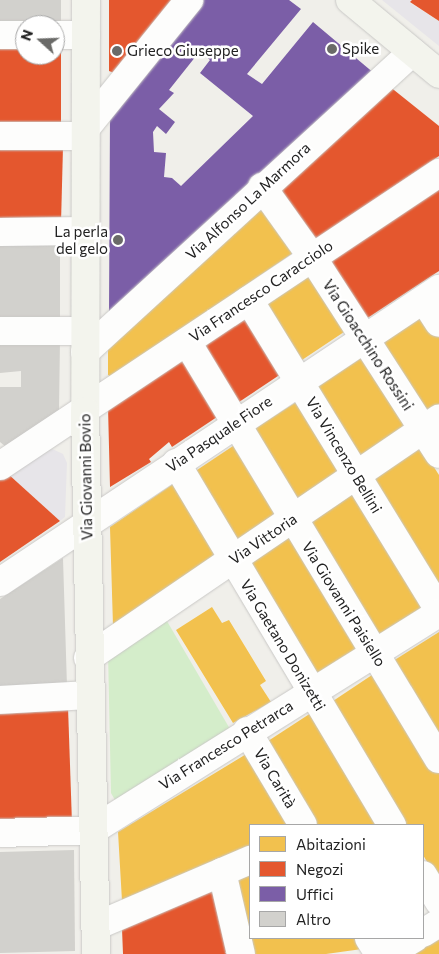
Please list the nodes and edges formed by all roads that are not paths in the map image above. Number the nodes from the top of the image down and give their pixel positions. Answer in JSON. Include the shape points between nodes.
{"nodes":[{"id":1,"x":86,"y":0,"type":"edge"},
{"id":2,"x":189,"y":0,"type":"edge"},
{"id":3,"x":350,"y":0,"type":"edge"},
{"id":4,"x":0,"y":35,"type":"edge"},
{"id":5,"x":15,"y":35,"type":"edge"},
{"id":6,"x":65,"y":35,"type":"edge"},
{"id":7,"x":86,"y":35,"type":"junction"},
{"id":8,"x":412,"y":52,"type":"junction"},
{"id":9,"x":439,"y":74,"type":"edge"},
{"id":10,"x":85,"y":132,"type":"junction"},
{"id":11,"x":0,"y":136,"type":"edge"},
{"id":12,"x":439,"y":173,"type":"edge"},
{"id":13,"x":262,"y":187,"type":"junction"},
{"id":14,"x":84,"y":231,"type":"junction"},
{"id":15,"x":0,"y":232,"type":"edge"},
{"id":16,"x":312,"y":257,"type":"junction"},
{"id":17,"x":431,"y":295,"type":"edge"},
{"id":18,"x":249,"y":300,"type":"junction"},
{"id":19,"x":439,"y":323,"type":"edge"},
{"id":20,"x":0,"y":331,"type":"edge"},
{"id":21,"x":363,"y":339,"type":"junction"},
{"id":22,"x":85,"y":341,"type":"junction"},
{"id":23,"x":187,"y":342,"type":"junction"},
{"id":24,"x":299,"y":381,"type":"junction"},
{"id":25,"x":85,"y":411,"type":"junction"},
{"id":26,"x":234,"y":423,"type":"junction"},
{"id":27,"x":431,"y":425,"type":"edge"},
{"id":28,"x":439,"y":454,"type":"edge"},
{"id":29,"x":1,"y":463,"type":"edge"},
{"id":30,"x":176,"y":463,"type":"junction"},
{"id":31,"x":357,"y":476,"type":"junction"},
{"id":32,"x":292,"y":519,"type":"junction"},
{"id":33,"x":86,"y":523,"type":"junction"},
{"id":34,"x":233,"y":560,"type":"junction"},
{"id":35,"x":0,"y":582,"type":"edge"},
{"id":36,"x":439,"y":612,"type":"edge"},
{"id":37,"x":375,"y":653,"type":"junction"},
{"id":38,"x":88,"y":658,"type":"junction"},
{"id":39,"x":311,"y":692,"type":"junction"},
{"id":40,"x":89,"y":695,"type":"junction"},
{"id":41,"x":0,"y":700,"type":"edge"},
{"id":42,"x":247,"y":730,"type":"junction"},
{"id":43,"x":439,"y":759,"type":"edge"},
{"id":44,"x":302,"y":824,"type":"edge"},
{"id":45,"x":391,"y":824,"type":"edge"},
{"id":46,"x":93,"y":830,"type":"junction"},
{"id":47,"x":0,"y":834,"type":"edge"},
{"id":48,"x":249,"y":860,"type":"edge"},
{"id":49,"x":222,"y":872,"type":"junction"},
{"id":50,"x":424,"y":877,"type":"edge"},
{"id":51,"x":439,"y":902,"type":"edge"},
{"id":52,"x":439,"y":923,"type":"edge"},
{"id":53,"x":96,"y":926,"type":"junction"},
{"id":54,"x":424,"y":932,"type":"edge"},
{"id":55,"x":370,"y":939,"type":"edge"},
{"id":56,"x":413,"y":939,"type":"edge"},
{"id":57,"x":96,"y":954,"type":"edge"},
{"id":58,"x":241,"y":954,"type":"edge"},
{"id":59,"x":379,"y":954,"type":"edge"},
{"id":60,"x":388,"y":954,"type":"edge"}],
"edges":[{"from":1,"to":7,"type":"street","name":"Via Giovanni Bovio"},
{"from":2,"to":10,"type":"street"},
{"from":3,"to":8,"type":"street"},
{"from":4,"to":5,"type":"street"},
{"from":6,"to":7,"type":"street"},
{"from":7,"to":10,"type":"street","name":"Via Giovanni Bovio"},
{"from":8,"to":9,"type":"street"},
{"from":8,"to":13,"type":"street","name":"Via Alfonso La Marmora"},
{"from":10,"to":11,"type":"street"},
{"from":10,"to":14,"type":"street","name":"Via Giovanni Bovio"},
{"from":12,"to":16,"type":"street","name":"Via Francesco Caracciolo"},
{"from":13,"to":16,"type":"street","name":"Via Gioacchino Rossini"},
{"from":13,"to":22,"type":"street","name":"Via Alfonso La Marmora"},
{"from":14,"to":15,"type":"street"},
{"from":14,"to":22,"type":"street","name":"Via Giovanni Bovio"},
{"from":16,"to":18,"type":"street","name":"Via Francesco Caracciolo"},
{"from":16,"to":21,"type":"street","name":"Via Gioacchino Rossini"},
{"from":17,"to":19,"type":"street"},
{"from":17,"to":21,"type":"street","name":"Via Pasquale Fiore"},
{"from":18,"to":23,"type":"street","name":"Via Francesco Caracciolo"},
{"from":18,"to":24,"type":"street","name":"Via Vincenzo Bellini"},
{"from":20,"to":22,"type":"street"},
{"from":21,"to":24,"type":"street","name":"Via Pasquale Fiore"},
{"from":21,"to":27,"type":"street","name":"Via Gioacchino Rossini"},
{"from":22,"to":25,"type":"street","name":"Via Giovanni Bovio"},
{"from":23,"to":25,"type":"street","name":"Via Francesco Caracciolo"},
{"from":23,"to":26,"type":"street","name":"Via Giovanni Paisiello"},
{"from":24,"to":26,"type":"street","name":"Via Pasquale Fiore"},
{"from":24,"to":31,"type":"street","name":"Via Vincenzo Bellini"},
{"from":25,"to":29,"type":"street","name":"Via Francesco Caracciolo"},
{"from":25,"to":33,"type":"street","name":"Via Giovanni Bovio"},
{"from":26,"to":30,"type":"street","name":"Via Pasquale Fiore"},
{"from":26,"to":32,"type":"street","name":"Via Giovanni Paisiello"},
{"from":27,"to":28,"type":"street","name":"Via Gioacchino Rossini"},
{"from":27,"to":31,"type":"street","name":"Via Vittoria"},
{"from":30,"to":33,"type":"street","name":"Via Pasquale Fiore"},
{"from":30,"to":34,"type":"street","name":"Via Gaetano Donizetti"},
{"from":31,"to":32,"type":"street","name":"Via Vittoria"},
{"from":31,"to":36,"type":"street","name":"Via Vincenzo Bellini"},
{"from":32,"to":34,"type":"street","name":"Via Vittoria"},
{"from":32,"to":37,"type":"street","name":"Via Giovanni Paisiello"},
{"from":33,"to":35,"type":"street","name":"Via Pasquale Fiore"},
{"from":33,"to":38,"type":"street","name":"Via Giovanni Bovio"},
{"from":34,"to":38,"type":"street","name":"Via Vittoria"},
{"from":34,"to":39,"type":"street","name":"Via Gaetano Donizetti"},
{"from":36,"to":37,"type":"street","name":"Via Francesco Petrarca"},
{"from":37,"to":39,"type":"street","name":"Via Francesco Petrarca"},
{"from":37,"to":43,"type":"street","name":"Via Giovanni Paisiello"},
{"from":38,"to":40,"type":"street","name":"Via Giovanni Bovio"},
{"from":39,"to":42,"type":"street","name":"Via Francesco Petrarca"},
{"from":39,"to":45,"type":"street","name":"Via Gaetano Donizetti"},
{"from":40,"to":41,"type":"street"},
{"from":40,"to":46,"type":"street","name":"Via Giovanni Bovio"},
{"from":42,"to":44,"type":"street","name":"Via Carità"},
{"from":42,"to":46,"type":"street","name":"Via Francesco Petrarca"},
{"from":46,"to":47,"type":"street"},
{"from":46,"to":53,"type":"street","name":"Via Giovanni Bovio"},
{"from":48,"to":49,"type":"street"},
{"from":49,"to":53,"type":"street"},
{"from":49,"to":58,"type":"street"},
{"from":50,"to":51,"type":"street"},
{"from":52,"to":54,"type":"street"},
{"from":53,"to":57,"type":"street","name":"Via Giovanni Bovio"},
{"from":55,"to":59,"type":"street"},
{"from":56,"to":60,"type":"street"}]}
